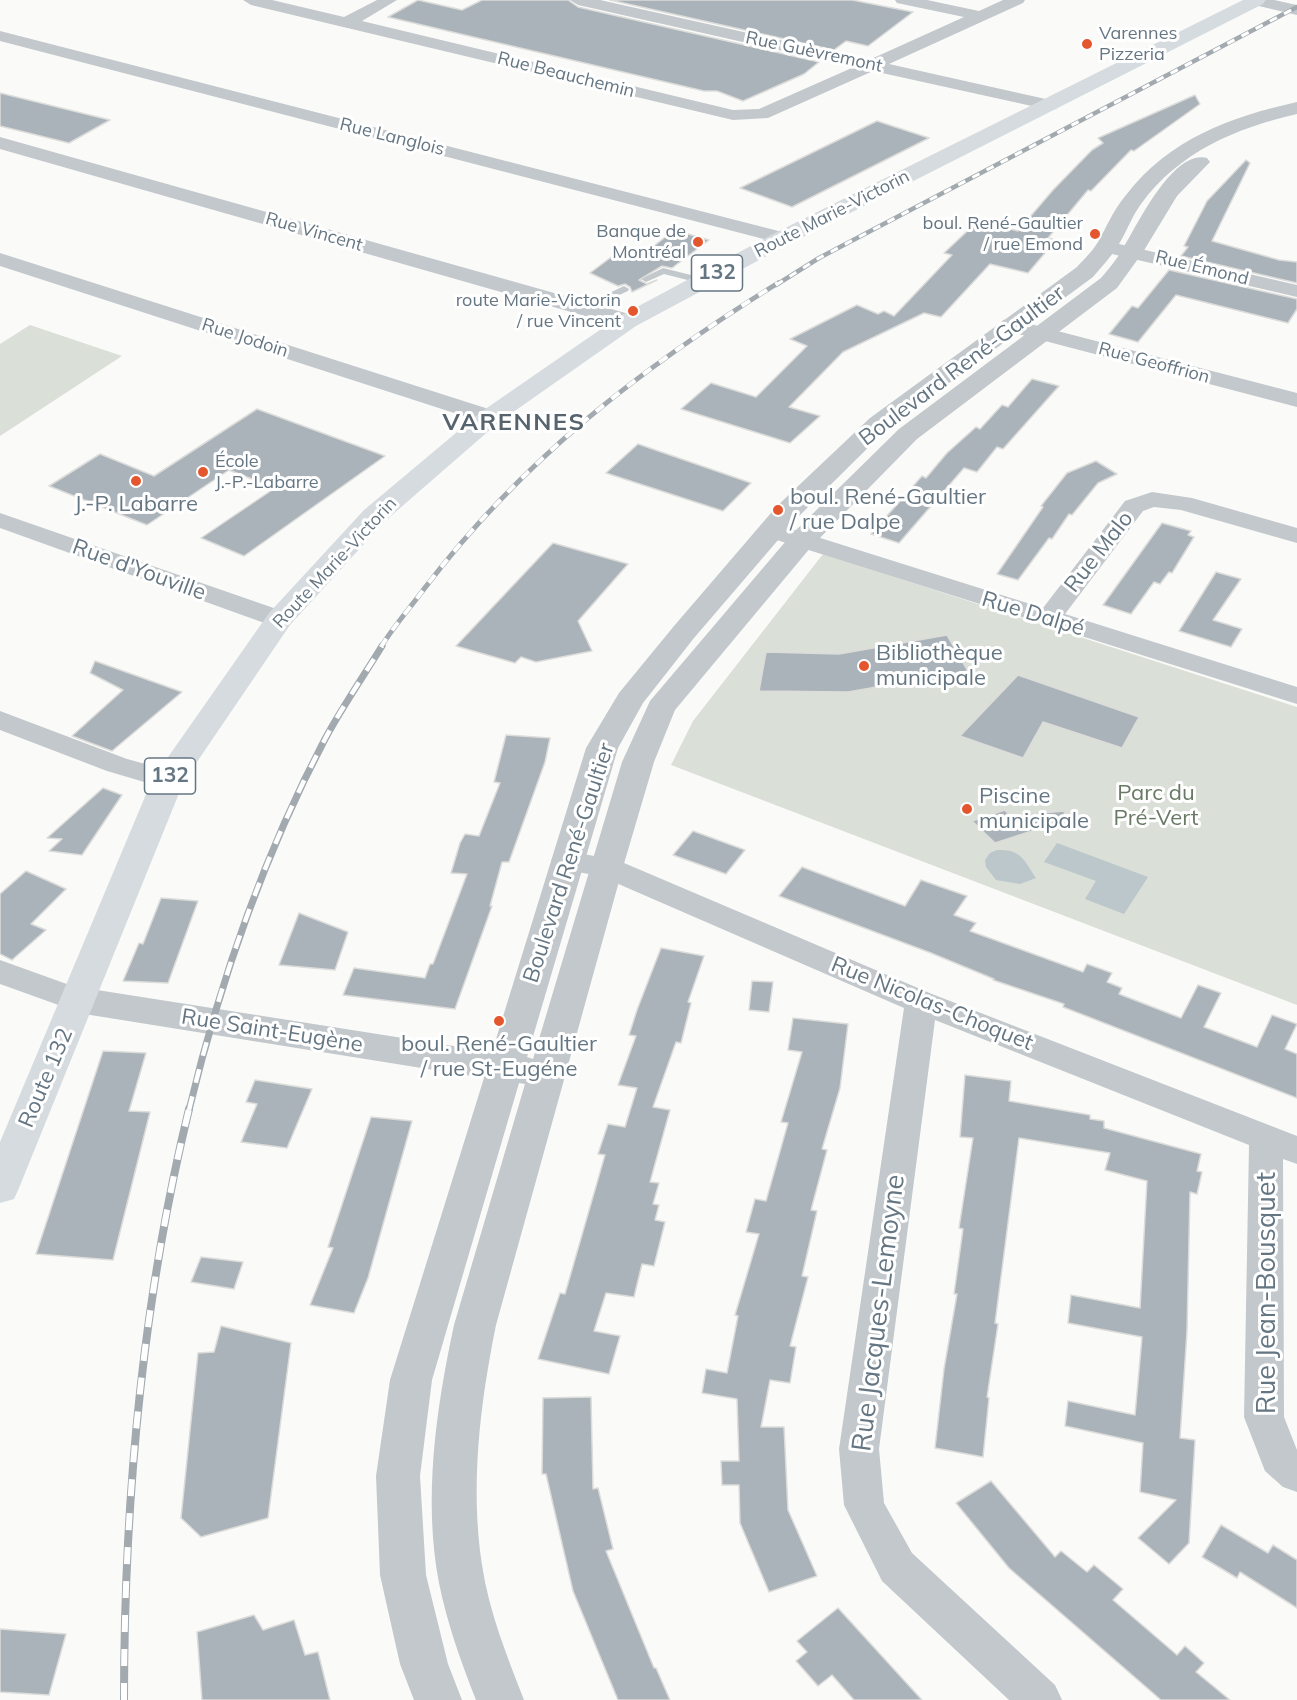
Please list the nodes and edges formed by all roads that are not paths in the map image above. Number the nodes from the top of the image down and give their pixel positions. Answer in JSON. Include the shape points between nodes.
{"nodes":[{"id":1,"x":251,"y":0,"type":"edge"},
{"id":2,"x":389,"y":0,"type":"edge"},
{"id":3,"x":578,"y":0,"type":"edge"},
{"id":4,"x":903,"y":0,"type":"edge"},
{"id":5,"x":1017,"y":0,"type":"edge"},
{"id":6,"x":1255,"y":0,"type":"edge"},
{"id":7,"x":1297,"y":10,"type":"edge"},
{"id":8,"x":981,"y":16,"type":"junction"},
{"id":9,"x":348,"y":22,"type":"junction"},
{"id":10,"x":0,"y":36,"type":"edge"},
{"id":11,"x":875,"y":65,"type":"junction"},
{"id":12,"x":1050,"y":105,"type":"junction"},
{"id":13,"x":1297,"y":108,"type":"edge"},
{"id":14,"x":1297,"y":121,"type":"edge"},
{"id":15,"x":0,"y":142,"type":"edge"},
{"id":16,"x":783,"y":238,"type":"junction"},
{"id":17,"x":1119,"y":249,"type":"junction"},
{"id":18,"x":0,"y":259,"type":"edge"},
{"id":19,"x":646,"y":279,"type":"dead end"},
{"id":20,"x":703,"y":281,"type":"junction"},
{"id":21,"x":624,"y":289,"type":"dead end"},
{"id":22,"x":1297,"y":291,"type":"edge"},
{"id":23,"x":583,"y":308,"type":"junction"},
{"id":24,"x":628,"y":321,"type":"junction"},
{"id":25,"x":1026,"y":329,"type":"junction"},
{"id":26,"x":1297,"y":400,"type":"edge"},
{"id":27,"x":490,"y":417,"type":"junction"},
{"id":28,"x":0,"y":520,"type":"edge"},
{"id":29,"x":770,"y":530,"type":"junction"},
{"id":30,"x":1297,"y":536,"type":"edge"},
{"id":31,"x":801,"y":541,"type":"junction"},
{"id":32,"x":1048,"y":619,"type":"junction"},
{"id":33,"x":279,"y":620,"type":"junction"},
{"id":34,"x":1297,"y":696,"type":"edge"},
{"id":35,"x":630,"y":700,"type":"junction"},
{"id":36,"x":662,"y":708,"type":"junction"},
{"id":37,"x":0,"y":720,"type":"edge"},
{"id":38,"x":168,"y":780,"type":"junction"},
{"id":39,"x":566,"y":861,"type":"junction"},
{"id":40,"x":606,"y":867,"type":"junction"},
{"id":41,"x":0,"y":971,"type":"edge"},
{"id":42,"x":78,"y":1000,"type":"junction"},
{"id":43,"x":921,"y":1002,"type":"junction"},
{"id":44,"x":506,"y":1068,"type":"junction"},
{"id":45,"x":548,"y":1074,"type":"junction"},
{"id":46,"x":1282,"y":1144,"type":"edge"},
{"id":47,"x":0,"y":1188,"type":"edge"},
{"id":48,"x":411,"y":1380,"type":"junction"},
{"id":49,"x":462,"y":1383,"type":"junction"},
{"id":50,"x":1297,"y":1474,"type":"edge"},
{"id":51,"x":438,"y":1700,"type":"edge"},
{"id":52,"x":500,"y":1700,"type":"edge"},
{"id":53,"x":1040,"y":1700,"type":"edge"}],
"edges":[{"from":1,"to":9,"type":"street","name":"Rue Beauchemin"},
{"from":2,"to":9,"type":"street"},
{"from":3,"to":11,"type":"street","name":"Rue Guèvremont"},
{"from":4,"to":8,"type":"street"},
{"from":5,"to":8,"type":"street","name":"Rue Beauchemin"},
{"from":6,"to":7,"type":"street"},
{"from":6,"to":12,"type":"main road","name":"Route Marie-Victorin","number":"132"},
{"from":8,"to":11,"type":"street","name":"Rue Beauchemin"},
{"from":9,"to":11,"type":"street","name":"Rue Beauchemin","via":[[733,116],[762,114]]},
{"from":10,"to":16,"type":"street","name":"Rue Langlois"},
{"from":11,"to":12,"type":"street","name":"Rue Guèvremont"},
{"from":12,"to":16,"type":"main road","name":"Route Marie-Victorin","number":"132"},
{"from":13,"to":17,"type":"street","name":"Boulevard René-Gaultier","via":[[1244,122],[1202,139],[1172,158],[1132,201]]},
{"from":14,"to":17,"type":"street","name":"Boulevard René-Gaultier","via":[[1256,133],[1194,166]]},
{"from":15,"to":23,"type":"street","name":"Rue Vincent"},
{"from":16,"to":20,"type":"main road","name":"Route Marie-Victorin","number":"132"},
{"from":17,"to":22,"type":"street","name":"Rue Émond"},
{"from":17,"to":25,"type":"street","name":"Boulevard René-Gaultier","via":[[1109,283]]},
{"from":18,"to":27,"type":"street","name":"Rue Jodoin"},
{"from":19,"to":20,"type":"lane","via":[[663,272]]},
{"from":20,"to":24,"type":"main road","name":"Route Marie-Victorin","number":"132"},
{"from":21,"to":23,"type":"lane"},
{"from":23,"to":24,"type":"street","name":"Rue Vincent"},
{"from":24,"to":27,"type":"main road","name":"Route Marie-Victorin","number":"132"},
{"from":25,"to":26,"type":"street","name":"Rue Geoffrion"},
{"from":25,"to":29,"type":"street","name":"Boulevard René-Gaultier","via":[[879,423]]},
{"from":25,"to":31,"type":"street","name":"Boulevard René-Gaultier","via":[[908,434]]},
{"from":27,"to":33,"type":"main road","name":"Route Marie-Victorin","number":"132","via":[[374,516]]},
{"from":28,"to":33,"type":"street","name":"Rue d'Youville"},
{"from":29,"to":31,"type":"street","name":"Rue Dalpé"},
{"from":29,"to":35,"type":"street","name":"Boulevard René-Gaultier"},
{"from":30,"to":32,"type":"street","name":"Rue Malo","via":[[1152,498],[1134,506]]},
{"from":31,"to":32,"type":"street","name":"Rue Dalpé"},
{"from":31,"to":36,"type":"street","name":"Boulevard René-Gaultier"},
{"from":32,"to":34,"type":"street","name":"Rue Dalpé"},
{"from":33,"to":38,"type":"main road","name":"Route Marie-Victorin","number":"132"},
{"from":35,"to":36,"type":"street"},
{"from":35,"to":39,"type":"street","name":"Boulevard René-Gaultier","via":[[602,748]]},
{"from":36,"to":40,"type":"street","name":"Boulevard René-Gaultier","via":[[638,762]]},
{"from":37,"to":38,"type":"street","via":[[117,765]]},
{"from":38,"to":42,"type":"main road","name":"Route Marie-Victorin","number":"132"},
{"from":39,"to":40,"type":"street","name":"Rue Nicolas-Choquet"},
{"from":39,"to":44,"type":"street","name":"Boulevard René-Gaultier"},
{"from":40,"to":43,"type":"street","name":"Rue Nicolas-Choquet"},
{"from":40,"to":45,"type":"street","name":"Boulevard René-Gaultier"},
{"from":41,"to":42,"type":"street","name":"Rue Saint-Eugène"},
{"from":42,"to":44,"type":"street","name":"Rue Saint-Eugène"},
{"from":42,"to":47,"type":"main road","name":"Route 132","number":"132"},
{"from":43,"to":46,"type":"street","name":"Rue Nicolas-Choquet"},
{"from":43,"to":53,"type":"street","name":"Rue Jacques-Lemoyne","via":[[858,1449],[864,1505],[897,1566]]},
{"from":44,"to":45,"type":"street","name":"Rue Saint-Eugène"},
{"from":44,"to":48,"type":"street","name":"Boulevard René-Gaultier"},
{"from":45,"to":49,"type":"street","name":"Boulevard René-Gaultier"},
{"from":46,"to":50,"type":"street","name":"Rue Jean-Bousquet","via":[[1264,1417],[1279,1460]]},
{"from":48,"to":49,"type":"street"},
{"from":48,"to":51,"type":"street","name":"Boulevard René-Gaultier","via":[[398,1476],[403,1575],[424,1664]]},
{"from":49,"to":52,"type":"street","name":"Boulevard René-Gaultier","via":[[454,1472],[459,1565],[480,1650]]}]}
